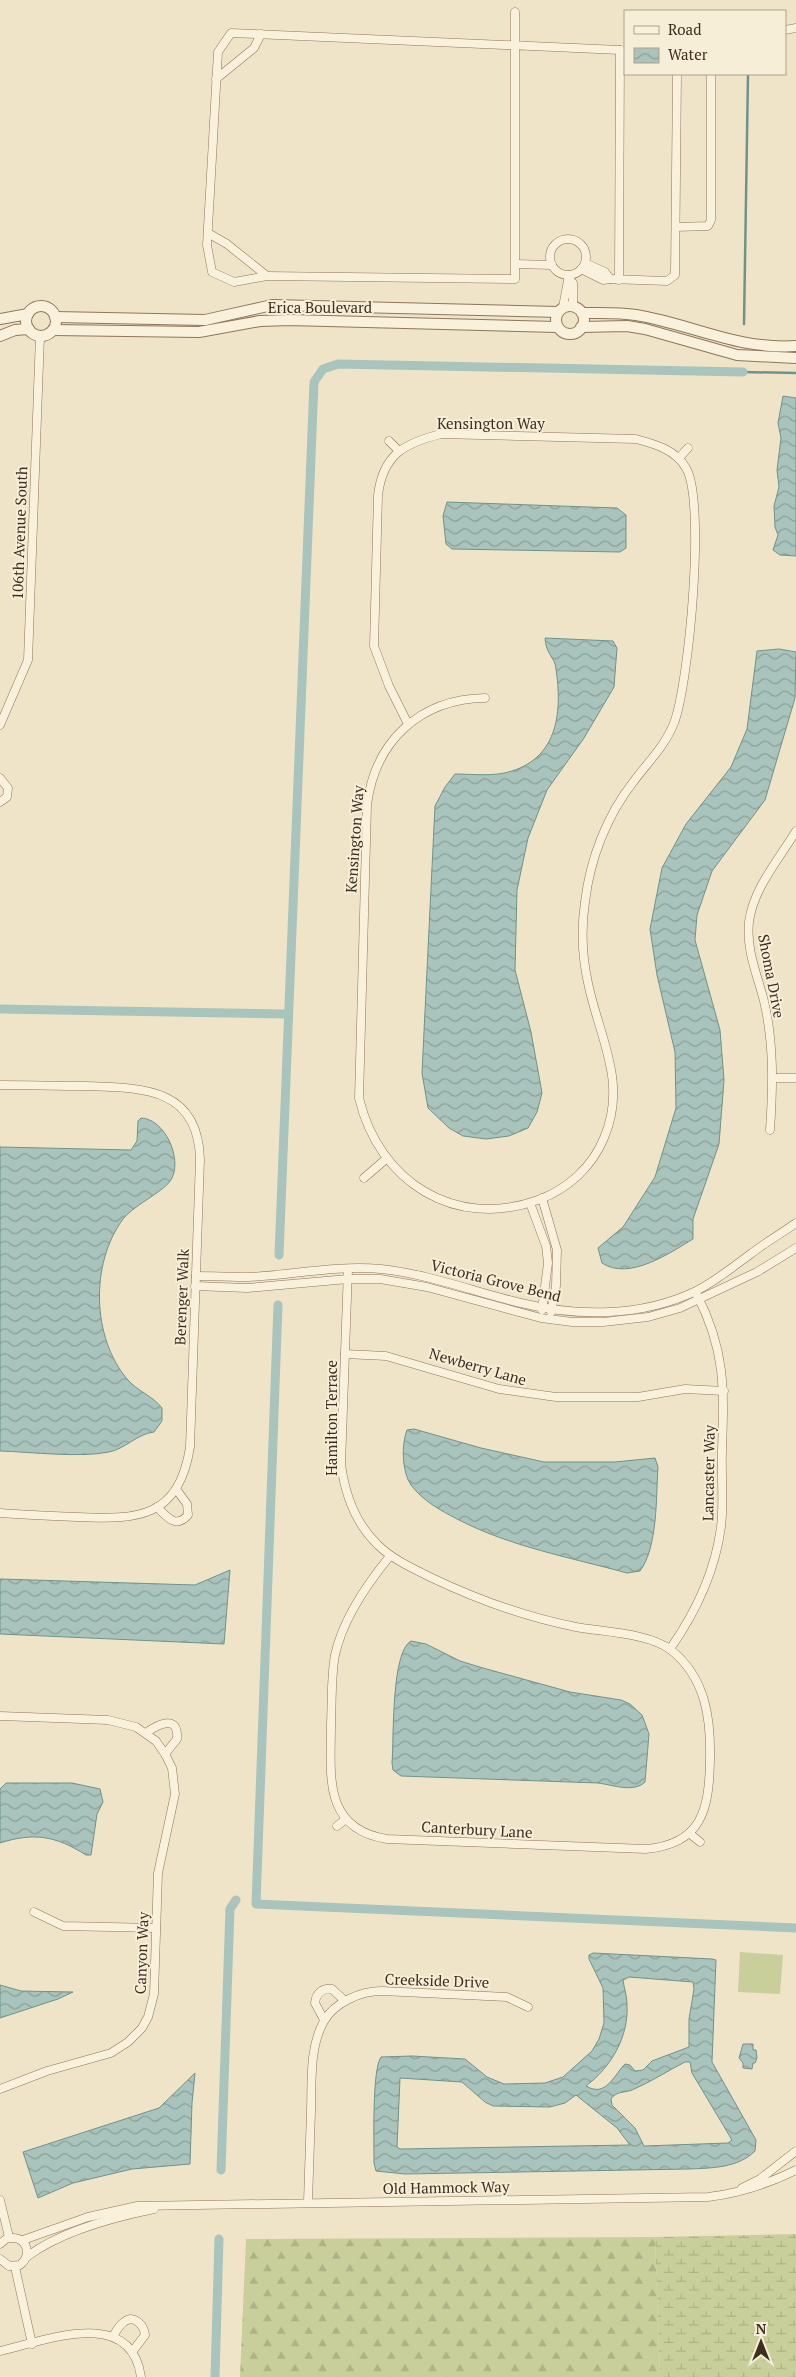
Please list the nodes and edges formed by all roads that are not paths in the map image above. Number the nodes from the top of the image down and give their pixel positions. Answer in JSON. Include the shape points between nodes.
{"nodes":[{"id":1,"x":516,"y":12,"type":"dead end"},
{"id":2,"x":262,"y":34,"type":"junction"},
{"id":3,"x":515,"y":46,"type":"junction"},
{"id":4,"x":622,"y":50,"type":"edge"},
{"id":5,"x":678,"y":75,"type":"edge"},
{"id":6,"x":711,"y":75,"type":"edge"},
{"id":7,"x":216,"y":79,"type":"junction"},
{"id":8,"x":676,"y":227,"type":"junction"},
{"id":9,"x":208,"y":233,"type":"junction"},
{"id":10,"x":516,"y":264,"type":"junction"},
{"id":11,"x":552,"y":265,"type":"junction"},
{"id":12,"x":583,"y":266,"type":"junction"},
{"id":13,"x":267,"y":276,"type":"junction"},
{"id":14,"x":569,"y":277,"type":"junction"},
{"id":15,"x":619,"y":280,"type":"junction"},
{"id":16,"x":574,"y":306,"type":"junction"},
{"id":17,"x":560,"y":310,"type":"junction"},
{"id":18,"x":28,"y":314,"type":"junction"},
{"id":19,"x":582,"y":314,"type":"junction"},
{"id":20,"x":55,"y":317,"type":"junction"},
{"id":21,"x":0,"y":319,"type":"edge"},
{"id":22,"x":558,"y":327,"type":"junction"},
{"id":23,"x":582,"y":327,"type":"junction"},
{"id":24,"x":28,"y":328,"type":"junction"},
{"id":25,"x":52,"y":330,"type":"junction"},
{"id":26,"x":0,"y":336,"type":"edge"},
{"id":27,"x":40,"y":336,"type":"junction"},
{"id":28,"x":796,"y":346,"type":"edge"},
{"id":29,"x":796,"y":358,"type":"edge"},
{"id":30,"x":389,"y":441,"type":"dead end"},
{"id":31,"x":688,"y":448,"type":"dead end"},
{"id":32,"x":398,"y":450,"type":"junction"},
{"id":33,"x":679,"y":458,"type":"junction"},
{"id":34,"x":485,"y":698,"type":"dead end"},
{"id":35,"x":408,"y":724,"type":"junction"},
{"id":36,"x":0,"y":725,"type":"edge"},
{"id":37,"x":0,"y":778,"type":"edge"},
{"id":38,"x":0,"y":802,"type":"edge"},
{"id":39,"x":796,"y":831,"type":"edge"},
{"id":40,"x":773,"y":1078,"type":"junction"},
{"id":41,"x":796,"y":1078,"type":"edge"},
{"id":42,"x":0,"y":1085,"type":"edge"},
{"id":43,"x":770,"y":1130,"type":"dead end"},
{"id":44,"x":386,"y":1159,"type":"junction"},
{"id":45,"x":364,"y":1178,"type":"dead end"},
{"id":46,"x":542,"y":1198,"type":"junction"},
{"id":47,"x":530,"y":1203,"type":"junction"},
{"id":48,"x":796,"y":1223,"type":"edge"},
{"id":49,"x":796,"y":1248,"type":"edge"},
{"id":50,"x":348,"y":1269,"type":"junction"},
{"id":51,"x":196,"y":1276,"type":"junction"},
{"id":52,"x":348,"y":1279,"type":"junction"},
{"id":53,"x":195,"y":1286,"type":"junction"},
{"id":54,"x":695,"y":1291,"type":"junction"},
{"id":55,"x":699,"y":1299,"type":"junction"},
{"id":56,"x":547,"y":1308,"type":"junction"},
{"id":57,"x":541,"y":1318,"type":"junction"},
{"id":58,"x":550,"y":1319,"type":"junction"},
{"id":59,"x":345,"y":1354,"type":"junction"},
{"id":60,"x":724,"y":1391,"type":"junction"},
{"id":61,"x":176,"y":1489,"type":"junction"},
{"id":62,"x":157,"y":1507,"type":"junction"},
{"id":63,"x":0,"y":1513,"type":"edge"},
{"id":64,"x":390,"y":1556,"type":"junction"},
{"id":65,"x":670,"y":1649,"type":"junction"},
{"id":66,"x":0,"y":1716,"type":"edge"},
{"id":67,"x":146,"y":1733,"type":"junction"},
{"id":68,"x":165,"y":1754,"type":"junction"},
{"id":69,"x":346,"y":1819,"type":"junction"},
{"id":70,"x":337,"y":1826,"type":"dead end"},
{"id":71,"x":689,"y":1833,"type":"junction"},
{"id":72,"x":700,"y":1842,"type":"dead end"},
{"id":73,"x":34,"y":1912,"type":"dead end"},
{"id":74,"x":156,"y":1928,"type":"junction"},
{"id":75,"x":345,"y":2002,"type":"junction"},
{"id":76,"x":528,"y":2007,"type":"dead end"},
{"id":77,"x":324,"y":2020,"type":"junction"},
{"id":78,"x":0,"y":2089,"type":"edge"},
{"id":79,"x":796,"y":2146,"type":"edge"},
{"id":80,"x":796,"y":2151,"type":"edge"},
{"id":81,"x":787,"y":2158,"type":"junction"},
{"id":82,"x":796,"y":2170,"type":"edge"},
{"id":83,"x":708,"y":2197,"type":"junction"},
{"id":84,"x":0,"y":2200,"type":"edge"},
{"id":85,"x":308,"y":2202,"type":"junction"},
{"id":86,"x":184,"y":2204,"type":"junction"},
{"id":87,"x":9,"y":2238,"type":"junction"},
{"id":88,"x":22,"y":2240,"type":"junction"},
{"id":89,"x":0,"y":2244,"type":"edge"},
{"id":90,"x":28,"y":2256,"type":"junction"},
{"id":91,"x":0,"y":2260,"type":"edge"},
{"id":92,"x":15,"y":2267,"type":"junction"},
{"id":93,"x":113,"y":2336,"type":"junction"},
{"id":94,"x":32,"y":2344,"type":"junction"},
{"id":95,"x":0,"y":2351,"type":"edge"},
{"id":96,"x":132,"y":2352,"type":"junction"},
{"id":97,"x":141,"y":2377,"type":"edge"}],
"edges":[{"from":1,"to":3,"type":"street"},
{"from":2,"to":3,"type":"street"},
{"from":2,"to":7,"type":"street","via":[[254,48]]},
{"from":2,"to":7,"type":"street","via":[[231,33],[218,52]]},
{"from":3,"to":4,"type":"street"},
{"from":3,"to":10,"type":"street"},
{"from":4,"to":15,"type":"street"},
{"from":5,"to":8,"type":"street"},
{"from":6,"to":8,"type":"street","via":[[711,220],[708,226]]},
{"from":7,"to":9,"type":"street"},
{"from":8,"to":15,"type":"street","via":[[675,275],[667,281]]},
{"from":9,"to":13,"type":"street"},
{"from":9,"to":13,"type":"street","via":[[212,272],[234,282]]},
{"from":10,"to":11,"type":"street"},
{"from":10,"to":13,"type":"street","via":[[516,279]]},
{"from":11,"to":12,"type":"street","via":[[553,248],[567,239],[583,247]]},
{"from":11,"to":14,"type":"street"},
{"from":12,"to":14,"type":"street"},
{"from":12,"to":15,"type":"street","via":[[602,280]]},
{"from":14,"to":16,"type":"street","via":[[573,283]]},
{"from":14,"to":17,"type":"street"},
{"from":16,"to":17,"type":"street"},
{"from":16,"to":19,"type":"street"},
{"from":17,"to":20,"type":"street","name":"Erica Boulevard","via":[[272,306],[205,320]]},
{"from":17,"to":22,"type":"street","via":[[556,318]]},
{"from":18,"to":20,"type":"street","via":[[35,308],[45,307]]},
{"from":18,"to":21,"type":"street"},
{"from":18,"to":24,"type":"street"},
{"from":19,"to":23,"type":"street"},
{"from":19,"to":28,"type":"street","via":[[634,315],[736,342]]},
{"from":20,"to":25,"type":"street"},
{"from":22,"to":23,"type":"street","via":[[569,334]]},
{"from":22,"to":25,"type":"street","name":"Erica Boulevard","via":[[289,320],[260,321],[199,332]]},
{"from":23,"to":29,"type":"street","via":[[627,326],[737,355]]},
{"from":24,"to":26,"type":"street"},
{"from":24,"to":27,"type":"street"},
{"from":25,"to":27,"type":"street"},
{"from":27,"to":36,"type":"street","name":"106th Avenue South","via":[[28,660]]},
{"from":30,"to":32,"type":"street"},
{"from":31,"to":33,"type":"street"},
{"from":32,"to":33,"type":"street","name":"Kensington Way","via":[[416,440],[441,434],[636,439],[659,445]]},
{"from":32,"to":35,"type":"street","via":[[383,473],[378,495],[374,646],[388,686]]},
{"from":33,"to":46,"type":"street","name":"Kensington Way","via":[[686,466],[693,485],[695,535],[691,615],[678,710],[666,739],[632,783],[607,823],[591,868],[583,914],[584,961],[613,1077],[612,1108],[604,1138],[588,1165],[565,1186]]},
{"from":34,"to":35,"type":"street","via":[[447,704]]},
{"from":35,"to":44,"type":"street","name":"Kensington Way","via":[[379,760],[367,804],[359,1098],[369,1130]]},
{"from":37,"to":38,"type":"street","via":[[7,784],[8,792]]},
{"from":39,"to":40,"type":"street","name":"Shoma Drive","via":[[756,897],[749,922],[749,946],[763,1000]]},
{"from":40,"to":41,"type":"street"},
{"from":40,"to":43,"type":"street","name":"Shoma Drive"},
{"from":42,"to":51,"type":"street","name":"Berenger Walk","via":[[146,1089],[171,1100],[182,1110],[191,1122],[199,1146]]},
{"from":44,"to":45,"type":"street"},
{"from":44,"to":47,"type":"street","name":"Kensington Way","via":[[397,1172],[424,1192],[455,1205],[488,1210]]},
{"from":46,"to":47,"type":"street","name":"Kensington Way"},
{"from":46,"to":56,"type":"street","via":[[557,1250],[556,1286]]},
{"from":47,"to":56,"type":"street","via":[[546,1246]]},
{"from":48,"to":54,"type":"street","name":"Victoria Grove Bend"},
{"from":49,"to":55,"type":"street","name":"Victoria Grove Bend","via":[[757,1272]]},
{"from":50,"to":51,"type":"street","name":"Victoria Grove Bend","via":[[248,1277]]},
{"from":50,"to":52,"type":"street","name":"Hamilton Terrace"},
{"from":50,"to":56,"type":"street","name":"Victoria Grove Bend","via":[[380,1269],[418,1275]]},
{"from":51,"to":53,"type":"street","name":"Berenger Walk"},
{"from":52,"to":53,"type":"street","name":"Victoria Grove Bend","via":[[247,1288]]},
{"from":52,"to":57,"type":"street","name":"Victoria Grove Bend","via":[[401,1282]]},
{"from":52,"to":59,"type":"street","name":"Hamilton Terrace"},
{"from":53,"to":61,"type":"street","name":"Berenger Walk","via":[[190,1447],[187,1467]]},
{"from":54,"to":55,"type":"street","name":"Lancaster Way"},
{"from":54,"to":56,"type":"street","name":"Victoria Grove Bend","via":[[628,1310],[582,1312]]},
{"from":55,"to":58,"type":"street","name":"Victoria Grove Bend","via":[[672,1310],[626,1320],[572,1322]]},
{"from":55,"to":60,"type":"street","name":"Lancaster Way","via":[[717,1341]]},
{"from":56,"to":57,"type":"street"},
{"from":56,"to":58,"type":"street"},
{"from":57,"to":58,"type":"street","name":"Victoria Grove Bend"},
{"from":59,"to":60,"type":"street","name":"Newberry Lane","via":[[406,1360],[499,1389],[556,1398],[622,1398],[685,1389]]},
{"from":59,"to":64,"type":"street","name":"Hamilton Terrace","via":[[343,1480],[359,1522]]},
{"from":60,"to":65,"type":"street","name":"Lancaster Way","via":[[721,1525],[717,1548],[704,1591]]},
{"from":61,"to":62,"type":"street","name":"Berenger Walk"},
{"from":61,"to":62,"type":"street","via":[[188,1508],[188,1515],[183,1521],[170,1520]]},
{"from":62,"to":63,"type":"street","name":"Berenger Walk","via":[[137,1517],[116,1519]]},
{"from":64,"to":65,"type":"street","name":"Hamilton Terrace","via":[[449,1586],[511,1610],[574,1627],[640,1638]]},
{"from":64,"to":69,"type":"street","name":"Canterbury Lane","via":[[359,1599],[335,1655],[331,1788]]},
{"from":65,"to":71,"type":"street","name":"Canterbury Lane","via":[[697,1682],[710,1723],[707,1804]]},
{"from":66,"to":67,"type":"street","name":"Canyon Way","via":[[108,1720]]},
{"from":67,"to":68,"type":"street","name":"Canyon Way"},
{"from":67,"to":68,"type":"street","via":[[158,1724],[168,1723],[176,1729],[177,1739]]},
{"from":68,"to":74,"type":"street","name":"Canyon Way","via":[[172,1768],[175,1794],[159,1862]]},
{"from":69,"to":70,"type":"street"},
{"from":69,"to":71,"type":"street","name":"Canterbury Lane","via":[[375,1837],[473,1843],[646,1849],[669,1845]]},
{"from":71,"to":72,"type":"street"},
{"from":73,"to":74,"type":"street","via":[[63,1926]]},
{"from":74,"to":78,"type":"street","name":"Canyon Way","via":[[152,2004],[148,2017],[134,2037],[110,2053],[47,2070]]},
{"from":75,"to":76,"type":"street","name":"Creekside Drive","via":[[363,1994],[382,1991],[507,1997]]},
{"from":75,"to":77,"type":"street","name":"Creekside Drive"},
{"from":75,"to":77,"type":"street","via":[[332,1988],[318,1993],[315,2003]]},
{"from":77,"to":85,"type":"street","name":"Creekside Drive","via":[[312,2058]]},
{"from":79,"to":81,"type":"street","name":"Old Hammock Way"},
{"from":80,"to":81,"type":"street","name":"Old Hammock Way"},
{"from":81,"to":83,"type":"street","name":"Old Hammock Way","via":[[760,2179],[740,2189]]},
{"from":82,"to":83,"type":"street","name":"Old Hammock Way","via":[[754,2188]]},
{"from":83,"to":85,"type":"street","name":"Old Hammock Way"},
{"from":84,"to":87,"type":"street"},
{"from":85,"to":86,"type":"street","name":"Old Hammock Way"},
{"from":86,"to":88,"type":"street","name":"Old Hammock Way","via":[[116,2209]]},
{"from":86,"to":90,"type":"street","name":"Old Hammock Way","via":[[102,2223],[37,2249]]},
{"from":87,"to":88,"type":"street"},
{"from":87,"to":89,"type":"street"},
{"from":88,"to":90,"type":"street"},
{"from":90,"to":92,"type":"street","name":"Old Hammock Way"},
{"from":91,"to":92,"type":"street"},
{"from":92,"to":94,"type":"street"},
{"from":93,"to":94,"type":"street","via":[[82,2332]]},
{"from":93,"to":96,"type":"street"},
{"from":93,"to":96,"type":"street","via":[[123,2322],[138,2321],[144,2335]]},
{"from":94,"to":95,"type":"street"},
{"from":96,"to":97,"type":"street"}]}
